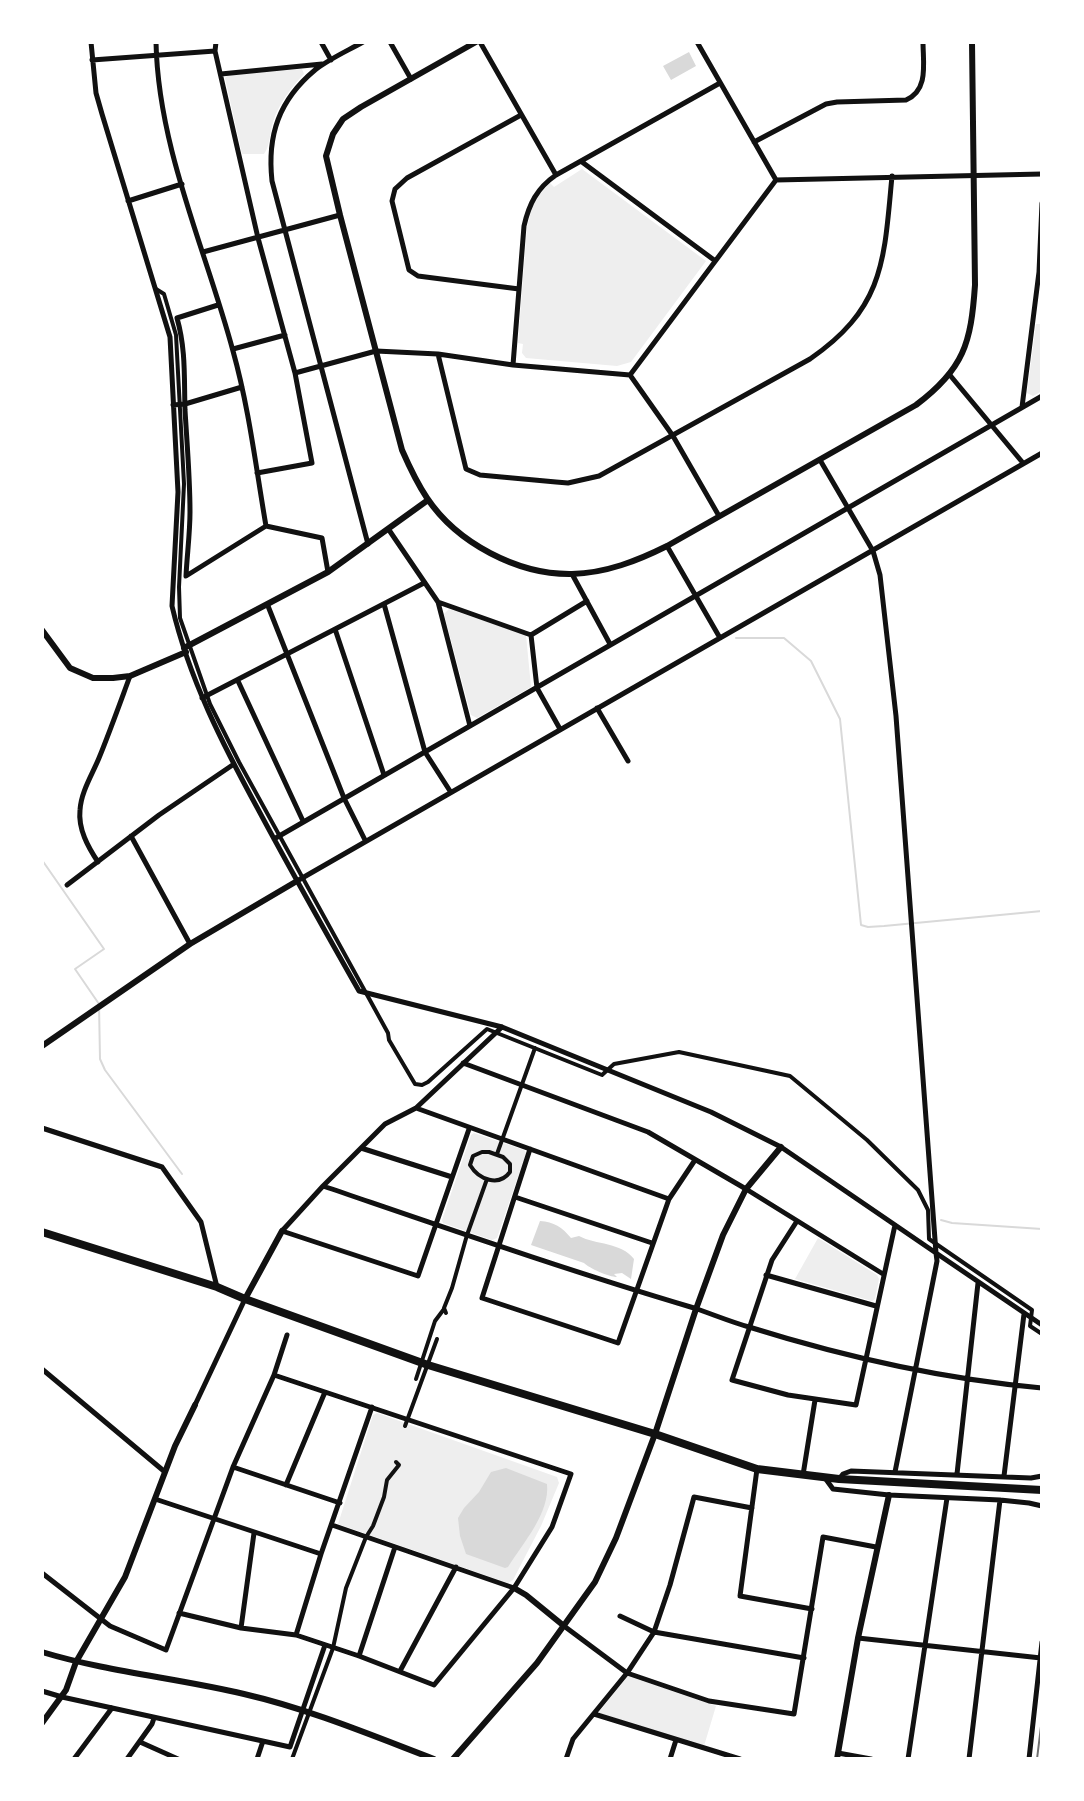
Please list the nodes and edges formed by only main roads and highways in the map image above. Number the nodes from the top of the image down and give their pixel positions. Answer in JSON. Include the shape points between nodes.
{"nodes":[{"id":1,"x":42,"y":1232,"type":"edge"},
{"id":2,"x":1042,"y":1490,"type":"edge"}],
"edges":[{"from":1,"to":2,"type":"main road","via":[[216,1287],[420,1362],[757,1469],[825,1478]]}]}
